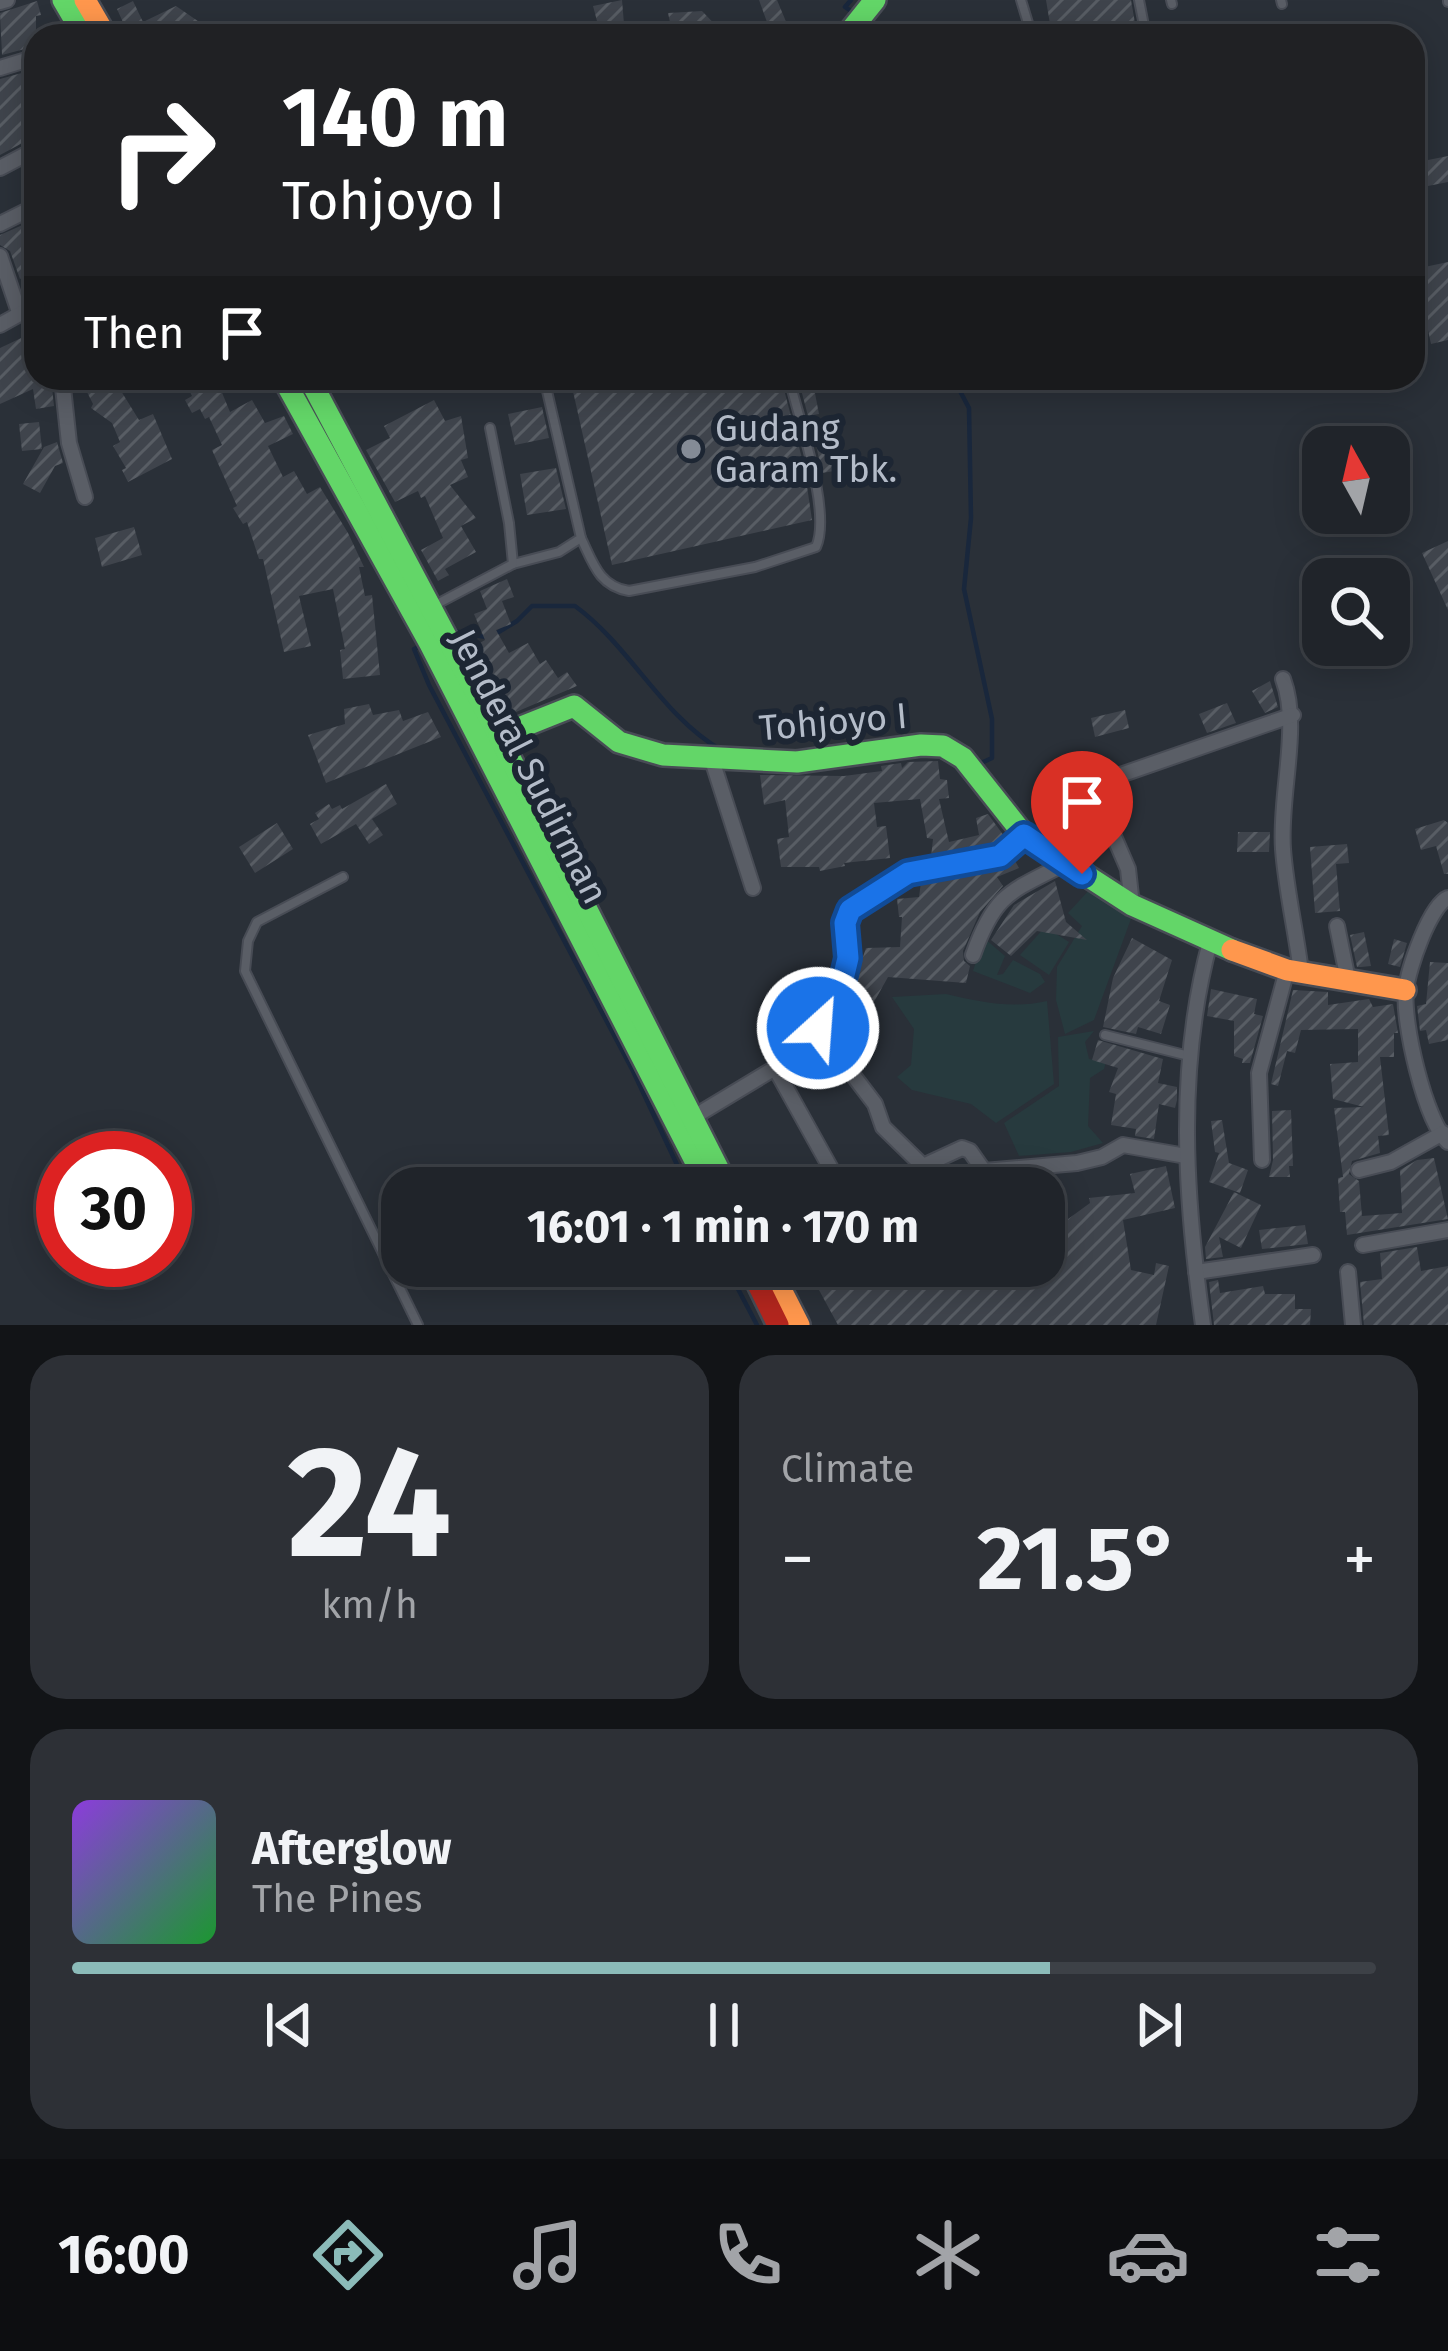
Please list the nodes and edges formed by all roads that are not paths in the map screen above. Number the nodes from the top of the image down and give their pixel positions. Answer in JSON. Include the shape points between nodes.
{"nodes":[{"id":1,"x":875,"y":0,"type":"edge"},
{"id":2,"x":855,"y":24,"type":"edge"},
{"id":3,"x":0,"y":256,"type":"edge"},
{"id":4,"x":24,"y":310,"type":"edge"},
{"id":5,"x":19,"y":312,"type":"junction"},
{"id":6,"x":0,"y":325,"type":"edge"},
{"id":7,"x":63,"y":390,"type":"edge"},
{"id":8,"x":290,"y":390,"type":"edge"},
{"id":9,"x":315,"y":390,"type":"edge"},
{"id":10,"x":547,"y":390,"type":"edge"},
{"id":11,"x":792,"y":390,"type":"edge"},
{"id":12,"x":490,"y":428,"type":"dead end"},
{"id":13,"x":85,"y":497,"type":"dead end"},
{"id":14,"x":581,"y":538,"type":"junction"},
{"id":15,"x":513,"y":564,"type":"junction"},
{"id":16,"x":423,"y":612,"type":"junction"},
{"id":17,"x":1283,"y":679,"type":"dead end"},
{"id":18,"x":474,"y":710,"type":"junction"},
{"id":19,"x":1292,"y":715,"type":"junction"},
{"id":20,"x":499,"y":736,"type":"junction"},
{"id":21,"x":712,"y":760,"type":"junction"},
{"id":22,"x":1024,"y":835,"type":"junction"},
{"id":23,"x":1066,"y":863,"type":"junction"},
{"id":24,"x":343,"y":877,"type":"dead end"},
{"id":25,"x":752,"y":887,"type":"dead end"},
{"id":26,"x":1448,"y":898,"type":"edge"},
{"id":27,"x":1132,"y":905,"type":"junction"},
{"id":28,"x":1336,"y":926,"type":"dead end"},
{"id":29,"x":1210,"y":942,"type":"junction"},
{"id":30,"x":973,"y":955,"type":"dead end"},
{"id":31,"x":1294,"y":971,"type":"junction"},
{"id":32,"x":1348,"y":980,"type":"junction"},
{"id":33,"x":1405,"y":991,"type":"junction"},
{"id":34,"x":622,"y":999,"type":"junction"},
{"id":35,"x":818,"y":1028,"type":"junction"},
{"id":36,"x":1105,"y":1035,"type":"dead end"},
{"id":37,"x":1191,"y":1056,"type":"junction"},
{"id":38,"x":776,"y":1068,"type":"junction"},
{"id":39,"x":692,"y":1118,"type":"junction"},
{"id":40,"x":1445,"y":1136,"type":"edge"},
{"id":41,"x":1186,"y":1156,"type":"junction"},
{"id":42,"x":1262,"y":1160,"type":"dead end"},
{"id":43,"x":699,"y":1167,"type":"edge"},
{"id":44,"x":717,"y":1167,"type":"edge"},
{"id":45,"x":829,"y":1167,"type":"edge"},
{"id":46,"x":1359,"y":1170,"type":"dead end"},
{"id":47,"x":1448,"y":1230,"type":"edge"},
{"id":48,"x":1363,"y":1244,"type":"dead end"},
{"id":49,"x":1313,"y":1255,"type":"dead end"},
{"id":50,"x":1196,"y":1272,"type":"junction"},
{"id":51,"x":1348,"y":1272,"type":"dead end"},
{"id":52,"x":759,"y":1287,"type":"edge"},
{"id":53,"x":780,"y":1287,"type":"edge"},
{"id":54,"x":418,"y":1325,"type":"edge"},
{"id":55,"x":778,"y":1325,"type":"edge"},
{"id":56,"x":799,"y":1325,"type":"edge"},
{"id":57,"x":1203,"y":1325,"type":"edge"},
{"id":58,"x":1353,"y":1325,"type":"edge"}],
"edges":[{"from":1,"to":2,"type":"main road"},
{"from":3,"to":5,"type":"street"},
{"from":4,"to":5,"type":"street"},
{"from":5,"to":6,"type":"street"},
{"from":7,"to":13,"type":"street"},
{"from":8,"to":16,"type":"main road","name":"Jenderal Sudirman"},
{"from":9,"to":16,"type":"main road","name":"Jenderal Sudirman"},
{"from":10,"to":14,"type":"lane"},
{"from":11,"to":14,"type":"lane","via":[[819,507],[816,547],[629,591],[600,576]]},
{"from":12,"to":15,"type":"lane"},
{"from":14,"to":15,"type":"lane"},
{"from":15,"to":16,"type":"lane"},
{"from":16,"to":18,"type":"main road","name":"Jenderal Sudirman"},
{"from":17,"to":19,"type":"street"},
{"from":18,"to":20,"type":"main road","name":"Jenderal Sudirman"},
{"from":18,"to":34,"type":"main road","name":"Jenderal Sudirman"},
{"from":19,"to":27,"type":"street","via":[[1098,787],[1126,862]]},
{"from":19,"to":31,"type":"street","via":[[1283,850]]},
{"from":20,"to":21,"type":"main road","name":"Tohjoyo I","via":[[574,706],[632,748]]},
{"from":20,"to":34,"type":"main road","name":"Jenderal Sudirman"},
{"from":21,"to":22,"type":"main road","name":"Tohjoyo I","via":[[816,761],[943,746],[963,758]]},
{"from":21,"to":25,"type":"street"},
{"from":22,"to":23,"type":"main road","name":"Tohjoyo I"},
{"from":22,"to":35,"type":"street","via":[[1000,856],[908,873],[850,910],[838,1000]]},
{"from":23,"to":27,"type":"main road","name":"Tohjoyo I"},
{"from":23,"to":30,"type":"street","via":[[1001,898]]},
{"from":24,"to":54,"type":"lane","via":[[257,922],[245,971]]},
{"from":26,"to":33,"type":"street","via":[[1432,910]]},
{"from":27,"to":29,"type":"main road","name":"Tohjoyo I"},
{"from":28,"to":32,"type":"street"},
{"from":29,"to":31,"type":"main road","name":"Tohjoyo I"},
{"from":29,"to":37,"type":"street"},
{"from":31,"to":32,"type":"main road","name":"Tohjoyo I"},
{"from":31,"to":42,"type":"street","via":[[1259,1072]]},
{"from":32,"to":33,"type":"main road","name":"Tohjoyo I"},
{"from":33,"to":40,"type":"street","via":[[1423,1097]]},
{"from":34,"to":39,"type":"main road","name":"Jenderal Sudirman"},
{"from":34,"to":43,"type":"main road","name":"Jenderal Sudirman"},
{"from":35,"to":38,"type":"street"},
{"from":35,"to":41,"type":"street","via":[[918,1164],[966,1148],[984,1171],[1077,1162],[1119,1145]]},
{"from":36,"to":37,"type":"lane"},
{"from":37,"to":41,"type":"street"},
{"from":38,"to":39,"type":"street"},
{"from":38,"to":45,"type":"street"},
{"from":39,"to":44,"type":"main road","name":"Jenderal Sudirman"},
{"from":40,"to":46,"type":"street"},
{"from":41,"to":50,"type":"street"},
{"from":47,"to":48,"type":"street"},
{"from":49,"to":50,"type":"street"},
{"from":50,"to":57,"type":"street"},
{"from":51,"to":58,"type":"street"},
{"from":52,"to":55,"type":"main road"},
{"from":53,"to":56,"type":"main road"}]}
